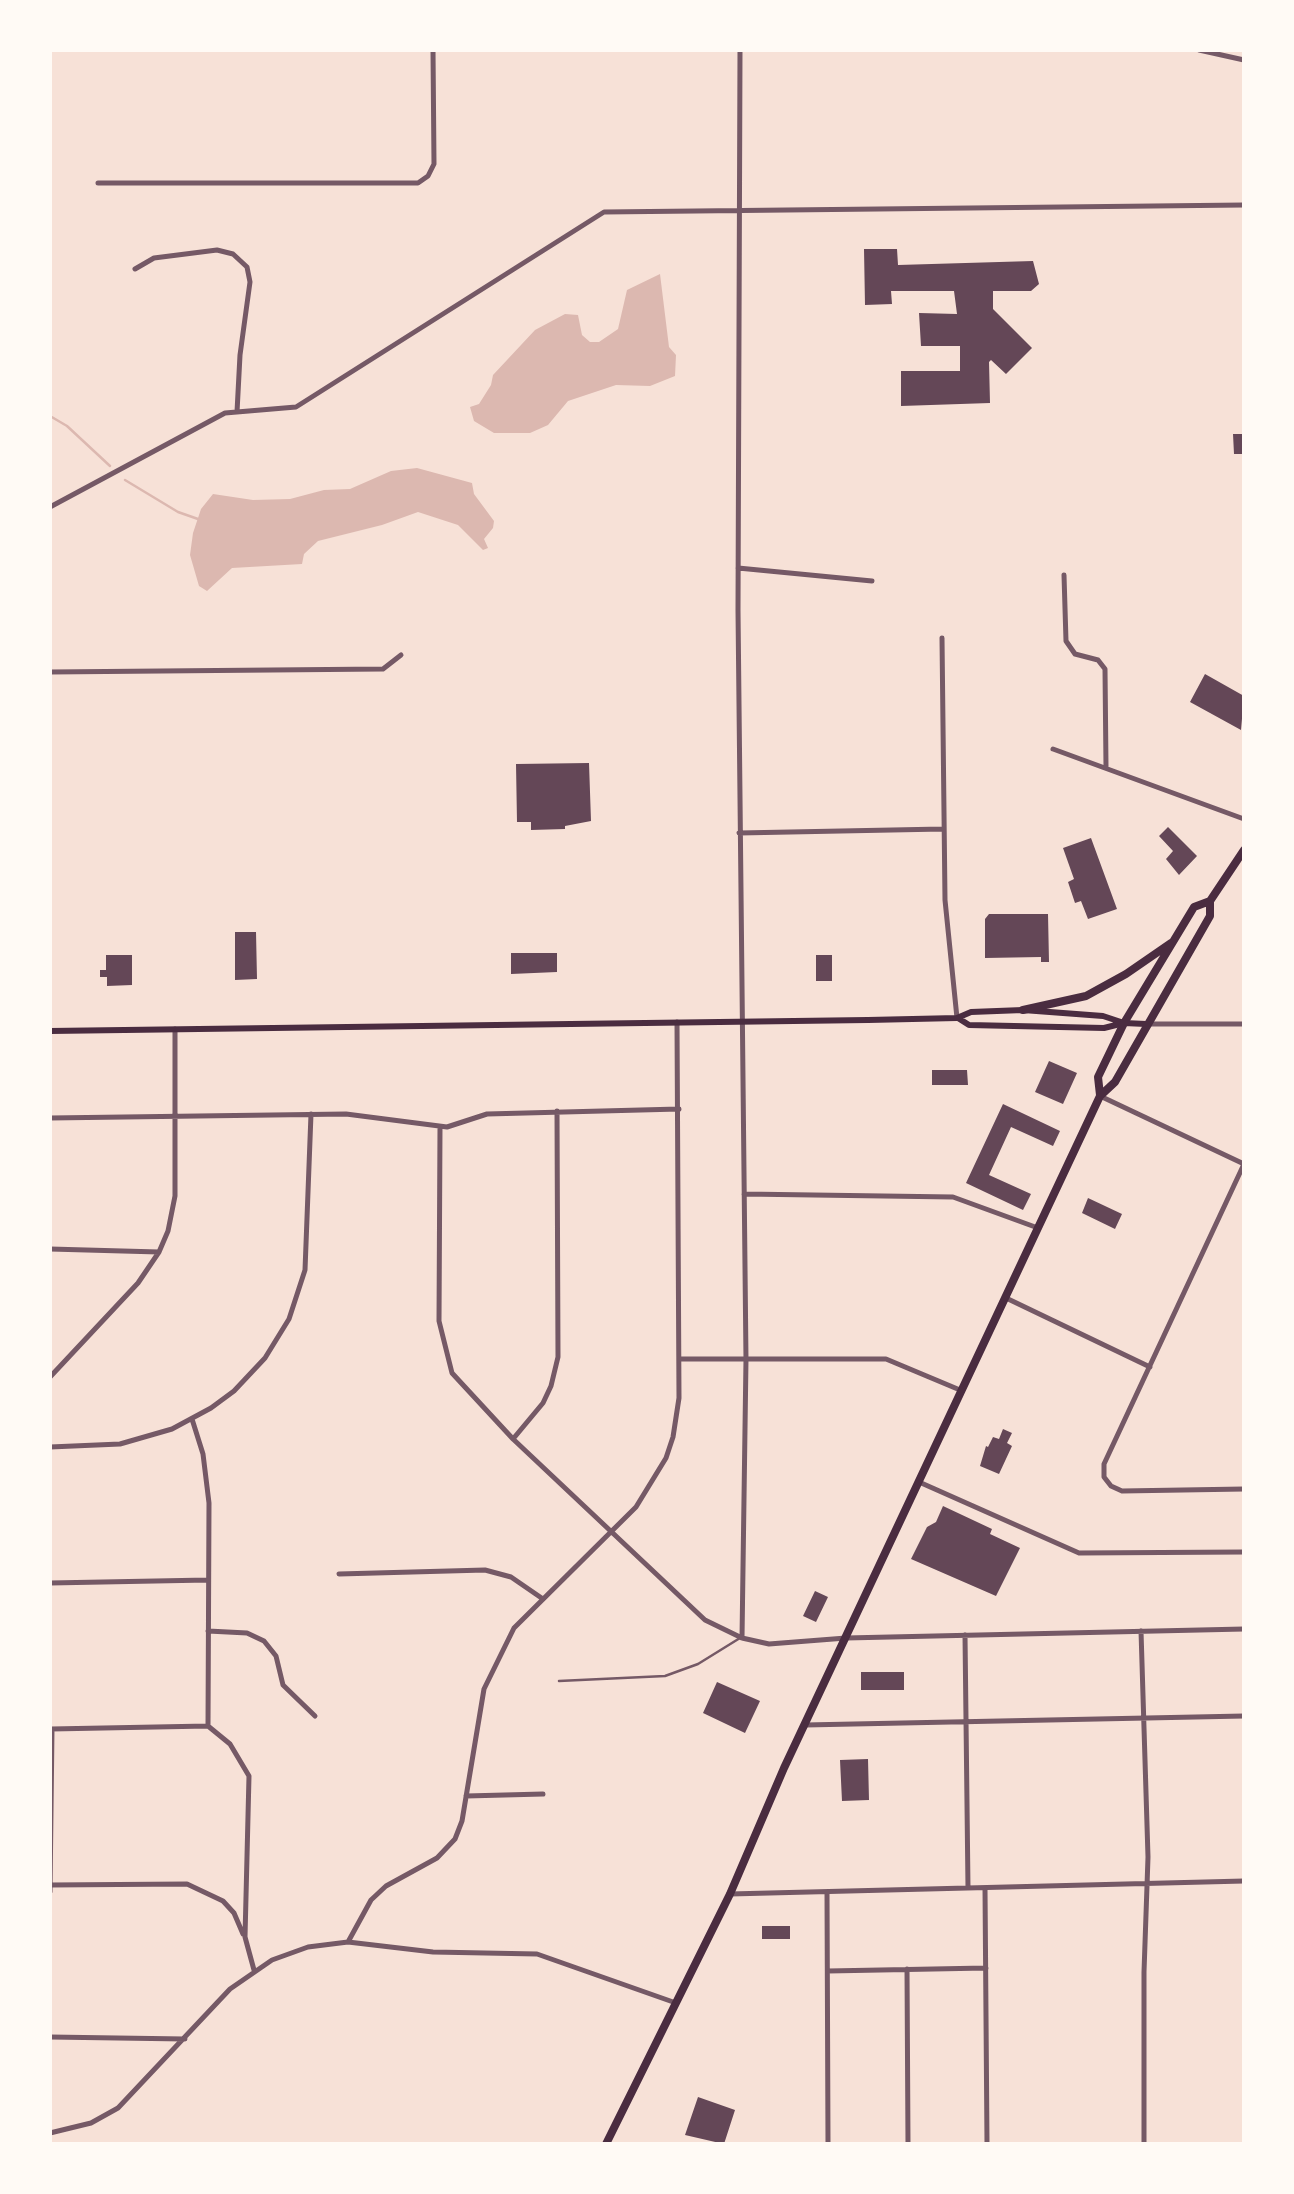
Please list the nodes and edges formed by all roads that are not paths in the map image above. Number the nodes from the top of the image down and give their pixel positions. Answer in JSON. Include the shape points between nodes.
{"nodes":[{"id":1,"x":433,"y":50,"type":"edge"},
{"id":2,"x":740,"y":50,"type":"edge"},
{"id":3,"x":1200,"y":50,"type":"edge"},
{"id":4,"x":1244,"y":60,"type":"edge"},
{"id":5,"x":98,"y":184,"type":"dead end"},
{"id":6,"x":1244,"y":205,"type":"edge"},
{"id":7,"x":739,"y":210,"type":"junction"},
{"id":8,"x":135,"y":269,"type":"dead end"},
{"id":9,"x":237,"y":412,"type":"junction"},
{"id":10,"x":50,"y":507,"type":"edge"},
{"id":11,"x":738,"y":568,"type":"junction"},
{"id":12,"x":1064,"y":575,"type":"dead end"},
{"id":13,"x":872,"y":582,"type":"dead end"},
{"id":14,"x":942,"y":638,"type":"dead end"},
{"id":15,"x":401,"y":655,"type":"dead end"},
{"id":16,"x":50,"y":672,"type":"edge"},
{"id":17,"x":1053,"y":749,"type":"dead end"},
{"id":18,"x":1106,"y":767,"type":"junction"},
{"id":19,"x":1244,"y":819,"type":"edge"},
{"id":20,"x":943,"y":829,"type":"junction"},
{"id":21,"x":739,"y":833,"type":"junction"},
{"id":22,"x":1244,"y":850,"type":"edge"},
{"id":23,"x":1210,"y":901,"type":"junction"},
{"id":24,"x":1174,"y":940,"type":"junction"},
{"id":25,"x":1023,"y":1010,"type":"junction"},
{"id":26,"x":956,"y":1018,"type":"junction"},
{"id":27,"x":677,"y":1022,"type":"junction"},
{"id":28,"x":741,"y":1022,"type":"junction"},
{"id":29,"x":1124,"y":1024,"type":"junction"},
{"id":30,"x":1146,"y":1024,"type":"junction"},
{"id":31,"x":1244,"y":1024,"type":"edge"},
{"id":32,"x":174,"y":1029,"type":"junction"},
{"id":33,"x":50,"y":1031,"type":"edge"},
{"id":34,"x":1100,"y":1096,"type":"junction"},
{"id":35,"x":679,"y":1109,"type":"junction"},
{"id":36,"x":557,"y":1111,"type":"junction"},
{"id":37,"x":311,"y":1114,"type":"junction"},
{"id":38,"x":177,"y":1116,"type":"junction"},
{"id":39,"x":50,"y":1118,"type":"edge"},
{"id":40,"x":440,"y":1127,"type":"junction"},
{"id":41,"x":1244,"y":1164,"type":"edge"},
{"id":42,"x":744,"y":1194,"type":"junction"},
{"id":43,"x":1038,"y":1228,"type":"junction"},
{"id":44,"x":50,"y":1249,"type":"edge"},
{"id":45,"x":159,"y":1252,"type":"junction"},
{"id":46,"x":1006,"y":1298,"type":"junction"},
{"id":47,"x":679,"y":1359,"type":"junction"},
{"id":48,"x":746,"y":1359,"type":"junction"},
{"id":49,"x":1150,"y":1367,"type":"junction"},
{"id":50,"x":50,"y":1377,"type":"edge"},
{"id":51,"x":962,"y":1391,"type":"junction"},
{"id":52,"x":192,"y":1420,"type":"junction"},
{"id":53,"x":513,"y":1438,"type":"junction"},
{"id":54,"x":50,"y":1447,"type":"edge"},
{"id":55,"x":920,"y":1482,"type":"junction"},
{"id":56,"x":1244,"y":1488,"type":"edge"},
{"id":57,"x":610,"y":1533,"type":"junction"},
{"id":58,"x":1244,"y":1552,"type":"edge"},
{"id":59,"x":340,"y":1574,"type":"dead end"},
{"id":60,"x":208,"y":1580,"type":"junction"},
{"id":61,"x":50,"y":1583,"type":"edge"},
{"id":62,"x":544,"y":1599,"type":"junction"},
{"id":63,"x":1244,"y":1628,"type":"edge"},
{"id":64,"x":208,"y":1631,"type":"junction"},
{"id":65,"x":1140,"y":1631,"type":"junction"},
{"id":66,"x":965,"y":1635,"type":"junction"},
{"id":67,"x":742,"y":1638,"type":"junction"},
{"id":68,"x":846,"y":1638,"type":"junction"},
{"id":69,"x":558,"y":1681,"type":"dead end"},
{"id":70,"x":315,"y":1716,"type":"dead end"},
{"id":71,"x":1244,"y":1716,"type":"edge"},
{"id":72,"x":1146,"y":1718,"type":"junction"},
{"id":73,"x":966,"y":1722,"type":"junction"},
{"id":74,"x":805,"y":1724,"type":"junction"},
{"id":75,"x":208,"y":1726,"type":"junction"},
{"id":76,"x":51,"y":1729,"type":"edge"},
{"id":77,"x":543,"y":1794,"type":"dead end"},
{"id":78,"x":466,"y":1796,"type":"junction"},
{"id":79,"x":1244,"y":1881,"type":"edge"},
{"id":80,"x":1147,"y":1884,"type":"junction"},
{"id":81,"x":51,"y":1887,"type":"edge"},
{"id":82,"x":968,"y":1888,"type":"junction"},
{"id":83,"x":986,"y":1888,"type":"junction"},
{"id":84,"x":828,"y":1892,"type":"junction"},
{"id":85,"x":730,"y":1894,"type":"junction"},
{"id":86,"x":245,"y":1937,"type":"junction"},
{"id":87,"x":348,"y":1942,"type":"junction"},
{"id":88,"x":986,"y":1968,"type":"junction"},
{"id":89,"x":908,"y":1970,"type":"junction"},
{"id":90,"x":254,"y":1971,"type":"junction"},
{"id":91,"x":828,"y":1971,"type":"junction"},
{"id":92,"x":676,"y":2003,"type":"junction"},
{"id":93,"x":50,"y":2038,"type":"edge"},
{"id":94,"x":185,"y":2039,"type":"junction"},
{"id":95,"x":50,"y":2134,"type":"edge"},
{"id":96,"x":606,"y":2144,"type":"edge"},
{"id":97,"x":828,"y":2144,"type":"edge"},
{"id":98,"x":908,"y":2144,"type":"edge"},
{"id":99,"x":987,"y":2144,"type":"edge"},
{"id":100,"x":1144,"y":2144,"type":"edge"}],
"edges":[{"from":1,"to":5,"type":"street","via":[[434,164],[428,176],[411,184]]},
{"from":2,"to":7,"type":"street"},
{"from":3,"to":4,"type":"street"},
{"from":6,"to":7,"type":"street"},
{"from":7,"to":9,"type":"street","via":[[604,212],[296,408]]},
{"from":7,"to":11,"type":"street"},
{"from":8,"to":9,"type":"street","via":[[154,258],[217,250],[247,267]]},
{"from":9,"to":10,"type":"street"},
{"from":11,"to":13,"type":"street"},
{"from":11,"to":21,"type":"street"},
{"from":12,"to":18,"type":"street","via":[[1066,641],[1075,654],[1098,660],[1105,670]]},
{"from":14,"to":20,"type":"street"},
{"from":15,"to":16,"type":"street","via":[[383,669]]},
{"from":17,"to":18,"type":"street"},
{"from":18,"to":19,"type":"street"},
{"from":20,"to":21,"type":"street"},
{"from":20,"to":26,"type":"street"},
{"from":21,"to":28,"type":"street"},
{"from":22,"to":23,"type":"main road"},
{"from":23,"to":24,"type":"main road","via":[[1194,906]]},
{"from":23,"to":30,"type":"main road","via":[[1210,916]]},
{"from":24,"to":25,"type":"main road","via":[[1086,996]]},
{"from":24,"to":29,"type":"main road"},
{"from":25,"to":26,"type":"main road"},
{"from":25,"to":29,"type":"main road","via":[[1103,1016]]},
{"from":26,"to":28,"type":"main road"},
{"from":26,"to":29,"type":"main road","via":[[969,1025]]},
{"from":27,"to":28,"type":"main road"},
{"from":27,"to":32,"type":"main road"},
{"from":27,"to":35,"type":"street"},
{"from":28,"to":42,"type":"street"},
{"from":29,"to":30,"type":"main road"},
{"from":29,"to":34,"type":"main road","via":[[1098,1076]]},
{"from":30,"to":31,"type":"street"},
{"from":30,"to":34,"type":"main road"},
{"from":32,"to":33,"type":"main road"},
{"from":32,"to":38,"type":"street"},
{"from":34,"to":41,"type":"street"},
{"from":34,"to":43,"type":"main road"},
{"from":35,"to":36,"type":"street"},
{"from":35,"to":47,"type":"street"},
{"from":36,"to":40,"type":"street","via":[[487,1114]]},
{"from":36,"to":53,"type":"street","via":[[558,1358],[543,1403]]},
{"from":37,"to":38,"type":"street"},
{"from":37,"to":40,"type":"street","via":[[373,1115]]},
{"from":37,"to":52,"type":"street","via":[[305,1270],[297,1297],[278,1339],[250,1375]]},
{"from":38,"to":39,"type":"street"},
{"from":38,"to":45,"type":"street","via":[[175,1196]]},
{"from":40,"to":53,"type":"street","via":[[440,1338],[452,1372]]},
{"from":41,"to":49,"type":"street"},
{"from":42,"to":43,"type":"street","via":[[953,1196]]},
{"from":42,"to":48,"type":"street"},
{"from":43,"to":46,"type":"main road"},
{"from":44,"to":45,"type":"street"},
{"from":45,"to":50,"type":"street"},
{"from":46,"to":49,"type":"street"},
{"from":46,"to":51,"type":"main road"},
{"from":47,"to":48,"type":"street"},
{"from":47,"to":57,"type":"street","via":[[677,1416],[666,1458],[647,1493]]},
{"from":48,"to":51,"type":"street","via":[[886,1359]]},
{"from":48,"to":67,"type":"street"},
{"from":49,"to":56,"type":"street","via":[[1104,1464],[1111,1486]]},
{"from":51,"to":55,"type":"main road"},
{"from":52,"to":54,"type":"street","via":[[120,1444]]},
{"from":52,"to":60,"type":"street","via":[[207,1478]]},
{"from":53,"to":57,"type":"street"},
{"from":55,"to":58,"type":"street","via":[[1079,1553]]},
{"from":55,"to":68,"type":"main road"},
{"from":57,"to":62,"type":"street"},
{"from":57,"to":67,"type":"street","via":[[690,1610]]},
{"from":59,"to":62,"type":"street","via":[[485,1570],[511,1577]]},
{"from":60,"to":61,"type":"street"},
{"from":60,"to":64,"type":"street"},
{"from":62,"to":78,"type":"street","via":[[514,1628],[490,1670]]},
{"from":63,"to":65,"type":"street"},
{"from":64,"to":70,"type":"street","via":[[264,1641],[284,1685]]},
{"from":64,"to":75,"type":"street"},
{"from":65,"to":66,"type":"street"},
{"from":65,"to":72,"type":"street"},
{"from":66,"to":68,"type":"street"},
{"from":66,"to":73,"type":"street"},
{"from":67,"to":68,"type":"street","via":[[769,1644]]},
{"from":67,"to":69,"type":"lane","via":[[665,1676]]},
{"from":68,"to":74,"type":"main road"},
{"from":71,"to":72,"type":"street"},
{"from":72,"to":73,"type":"street"},
{"from":72,"to":80,"type":"street"},
{"from":73,"to":74,"type":"street"},
{"from":73,"to":82,"type":"street"},
{"from":74,"to":85,"type":"main road"},
{"from":75,"to":76,"type":"street"},
{"from":75,"to":86,"type":"street","via":[[230,1744],[249,1776]]},
{"from":76,"to":81,"type":"street"},
{"from":77,"to":78,"type":"street"},
{"from":78,"to":87,"type":"street","via":[[447,1850],[386,1886]]},
{"from":79,"to":80,"type":"street"},
{"from":80,"to":83,"type":"street"},
{"from":80,"to":100,"type":"street"},
{"from":81,"to":86,"type":"street","via":[[187,1884],[222,1901]]},
{"from":82,"to":83,"type":"street"},
{"from":82,"to":84,"type":"street"},
{"from":83,"to":88,"type":"street"},
{"from":84,"to":85,"type":"street"},
{"from":84,"to":91,"type":"street"},
{"from":85,"to":92,"type":"main road"},
{"from":86,"to":90,"type":"street"},
{"from":87,"to":90,"type":"street","via":[[290,1953]]},
{"from":87,"to":92,"type":"street","via":[[537,1954]]},
{"from":88,"to":89,"type":"street"},
{"from":88,"to":99,"type":"street"},
{"from":89,"to":91,"type":"street"},
{"from":89,"to":98,"type":"street"},
{"from":90,"to":94,"type":"street"},
{"from":91,"to":97,"type":"street"},
{"from":92,"to":96,"type":"main road"},
{"from":93,"to":94,"type":"street"},
{"from":94,"to":95,"type":"street","via":[[118,2108],[91,2124]]}]}
